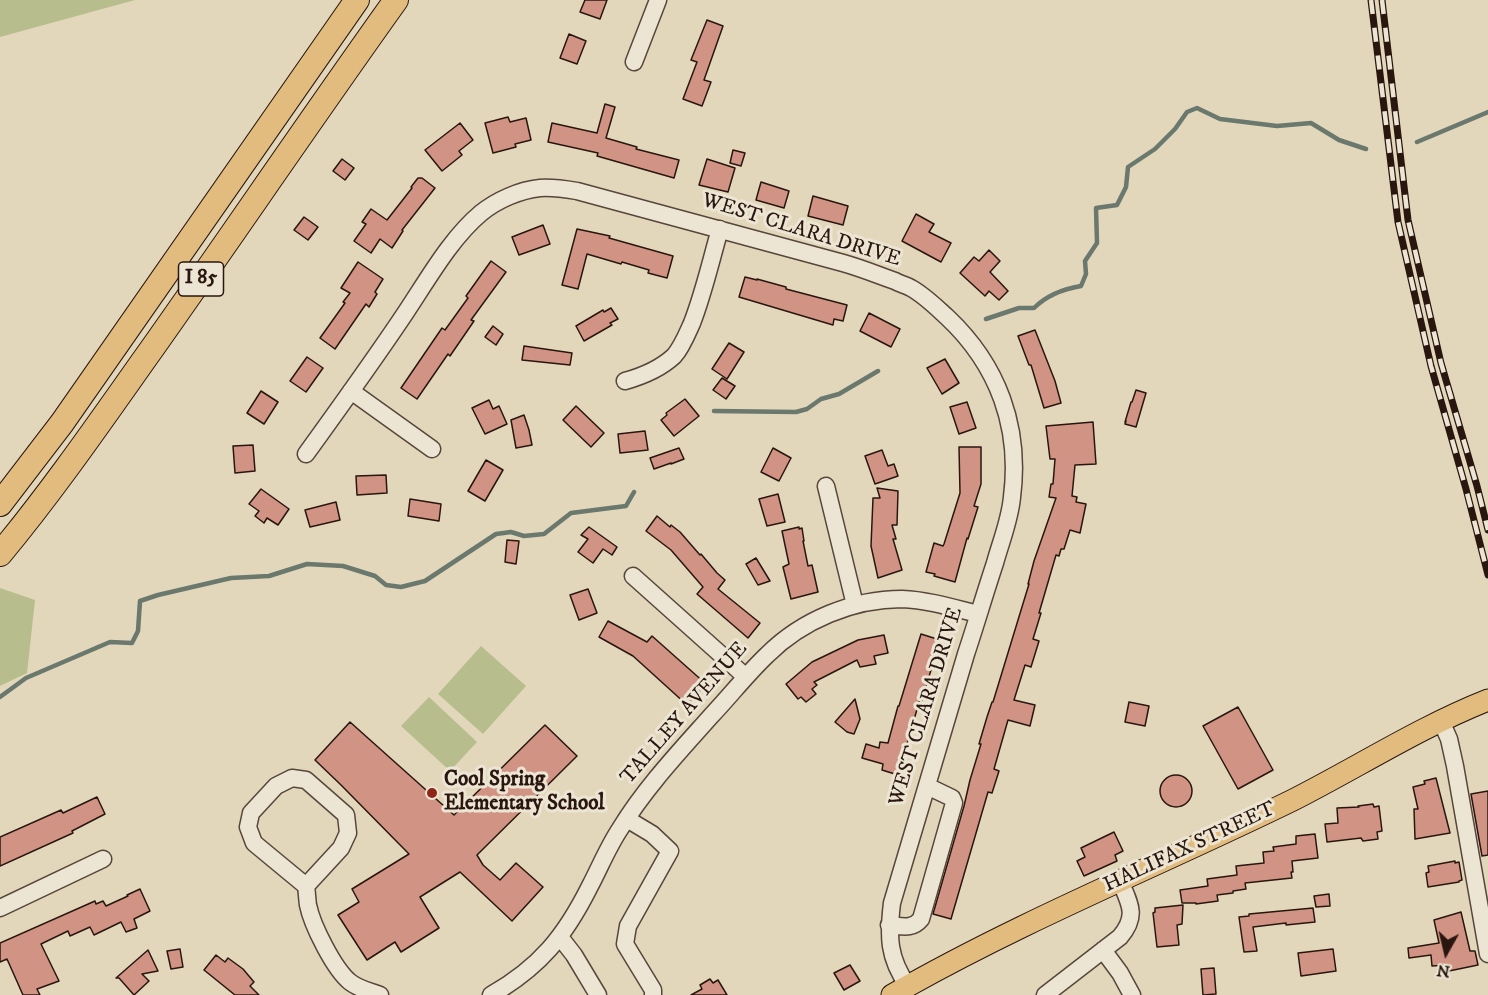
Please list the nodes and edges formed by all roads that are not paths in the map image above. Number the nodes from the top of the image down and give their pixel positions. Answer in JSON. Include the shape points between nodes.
{"nodes":[{"id":1,"x":357,"y":0,"type":"edge"},
{"id":2,"x":396,"y":0,"type":"edge"},
{"id":3,"x":658,"y":0,"type":"edge"},
{"id":4,"x":634,"y":62,"type":"dead end"},
{"id":5,"x":720,"y":229,"type":"junction"},
{"id":6,"x":625,"y":381,"type":"dead end"},
{"id":7,"x":351,"y":391,"type":"junction"},
{"id":8,"x":432,"y":448,"type":"dead end"},
{"id":9,"x":306,"y":454,"type":"dead end"},
{"id":10,"x":826,"y":486,"type":"dead end"},
{"id":11,"x":0,"y":504,"type":"edge"},
{"id":12,"x":0,"y":554,"type":"edge"},
{"id":13,"x":633,"y":576,"type":"dead end"},
{"id":14,"x":855,"y":605,"type":"junction"},
{"id":15,"x":978,"y":615,"type":"junction"},
{"id":16,"x":747,"y":677,"type":"junction"},
{"id":17,"x":1485,"y":701,"type":"edge"},
{"id":18,"x":1441,"y":721,"type":"junction"},
{"id":19,"x":927,"y":786,"type":"junction"},
{"id":20,"x":627,"y":819,"type":"junction"},
{"id":21,"x":103,"y":859,"type":"dead end"},
{"id":22,"x":1120,"y":881,"type":"junction"},
{"id":23,"x":306,"y":886,"type":"junction"},
{"id":24,"x":0,"y":908,"type":"edge"},
{"id":25,"x":889,"y":925,"type":"junction"},
{"id":26,"x":560,"y":938,"type":"junction"},
{"id":27,"x":1103,"y":950,"type":"junction"},
{"id":28,"x":1488,"y":954,"type":"edge"},
{"id":29,"x":900,"y":990,"type":"edge"},
{"id":30,"x":380,"y":995,"type":"edge"},
{"id":31,"x":491,"y":995,"type":"edge"},
{"id":32,"x":598,"y":995,"type":"edge"},
{"id":33,"x":653,"y":995,"type":"edge"},
{"id":34,"x":1045,"y":995,"type":"edge"},
{"id":35,"x":1132,"y":995,"type":"edge"}],
"edges":[{"from":1,"to":11,"type":"highway","number":"I 85","via":[[68,414]]},
{"from":2,"to":12,"type":"highway","number":"I 85","via":[[81,450]]},
{"from":3,"to":4,"type":"street"},
{"from":5,"to":6,"type":"street","via":[[699,303],[677,353],[658,369]]},
{"from":5,"to":7,"type":"street","name":"WEST CLARA DRIVE","via":[[577,191],[541,188],[521,192],[482,213],[450,247]]},
{"from":5,"to":15,"type":"street","name":"WEST CLARA DRIVE","via":[[843,263],[912,288],[952,321],[975,347],[990,371],[1009,419],[1015,470],[1007,523]]},
{"from":7,"to":8,"type":"street"},
{"from":7,"to":9,"type":"street","name":"WEST CLARA DRIVE"},
{"from":10,"to":14,"type":"street"},
{"from":13,"to":16,"type":"street"},
{"from":14,"to":15,"type":"street","name":"TALLEY AVENUE","via":[[904,599]]},
{"from":14,"to":16,"type":"street","name":"TALLEY AVENUE","via":[[811,623],[786,639]]},
{"from":15,"to":19,"type":"street","name":"WEST CLARA DRIVE"},
{"from":16,"to":20,"type":"street","name":"TALLEY AVENUE"},
{"from":17,"to":18,"type":"main road","name":"HALIFAX STREET"},
{"from":18,"to":22,"type":"main road","name":"HALIFAX STREET","via":[[1294,799]]},
{"from":18,"to":28,"type":"street","via":[[1455,766]]},
{"from":19,"to":25,"type":"street","name":"WEST CLARA DRIVE"},
{"from":19,"to":25,"type":"street","via":[[952,798],[954,803],[921,919],[910,927]]},
{"from":20,"to":26,"type":"street","name":"TALLEY AVENUE"},
{"from":20,"to":33,"type":"street","via":[[670,851],[628,926],[625,944]]},
{"from":21,"to":24,"type":"street"},
{"from":22,"to":27,"type":"street","via":[[1131,919],[1120,938]]},
{"from":22,"to":29,"type":"main road","name":"HALIFAX STREET"},
{"from":23,"to":23,"type":"street","via":[[341,848],[348,833],[346,815],[306,780],[292,778],[276,786],[251,813],[248,828],[254,843]]},
{"from":23,"to":30,"type":"street","via":[[314,923],[341,973],[360,988]]},
{"from":25,"to":29,"type":"street","name":"WEST CLARA DRIVE"},
{"from":26,"to":31,"type":"street","name":"TALLEY AVENUE","via":[[521,976]]},
{"from":26,"to":32,"type":"street"},
{"from":27,"to":34,"type":"street"},
{"from":27,"to":35,"type":"street"}]}
